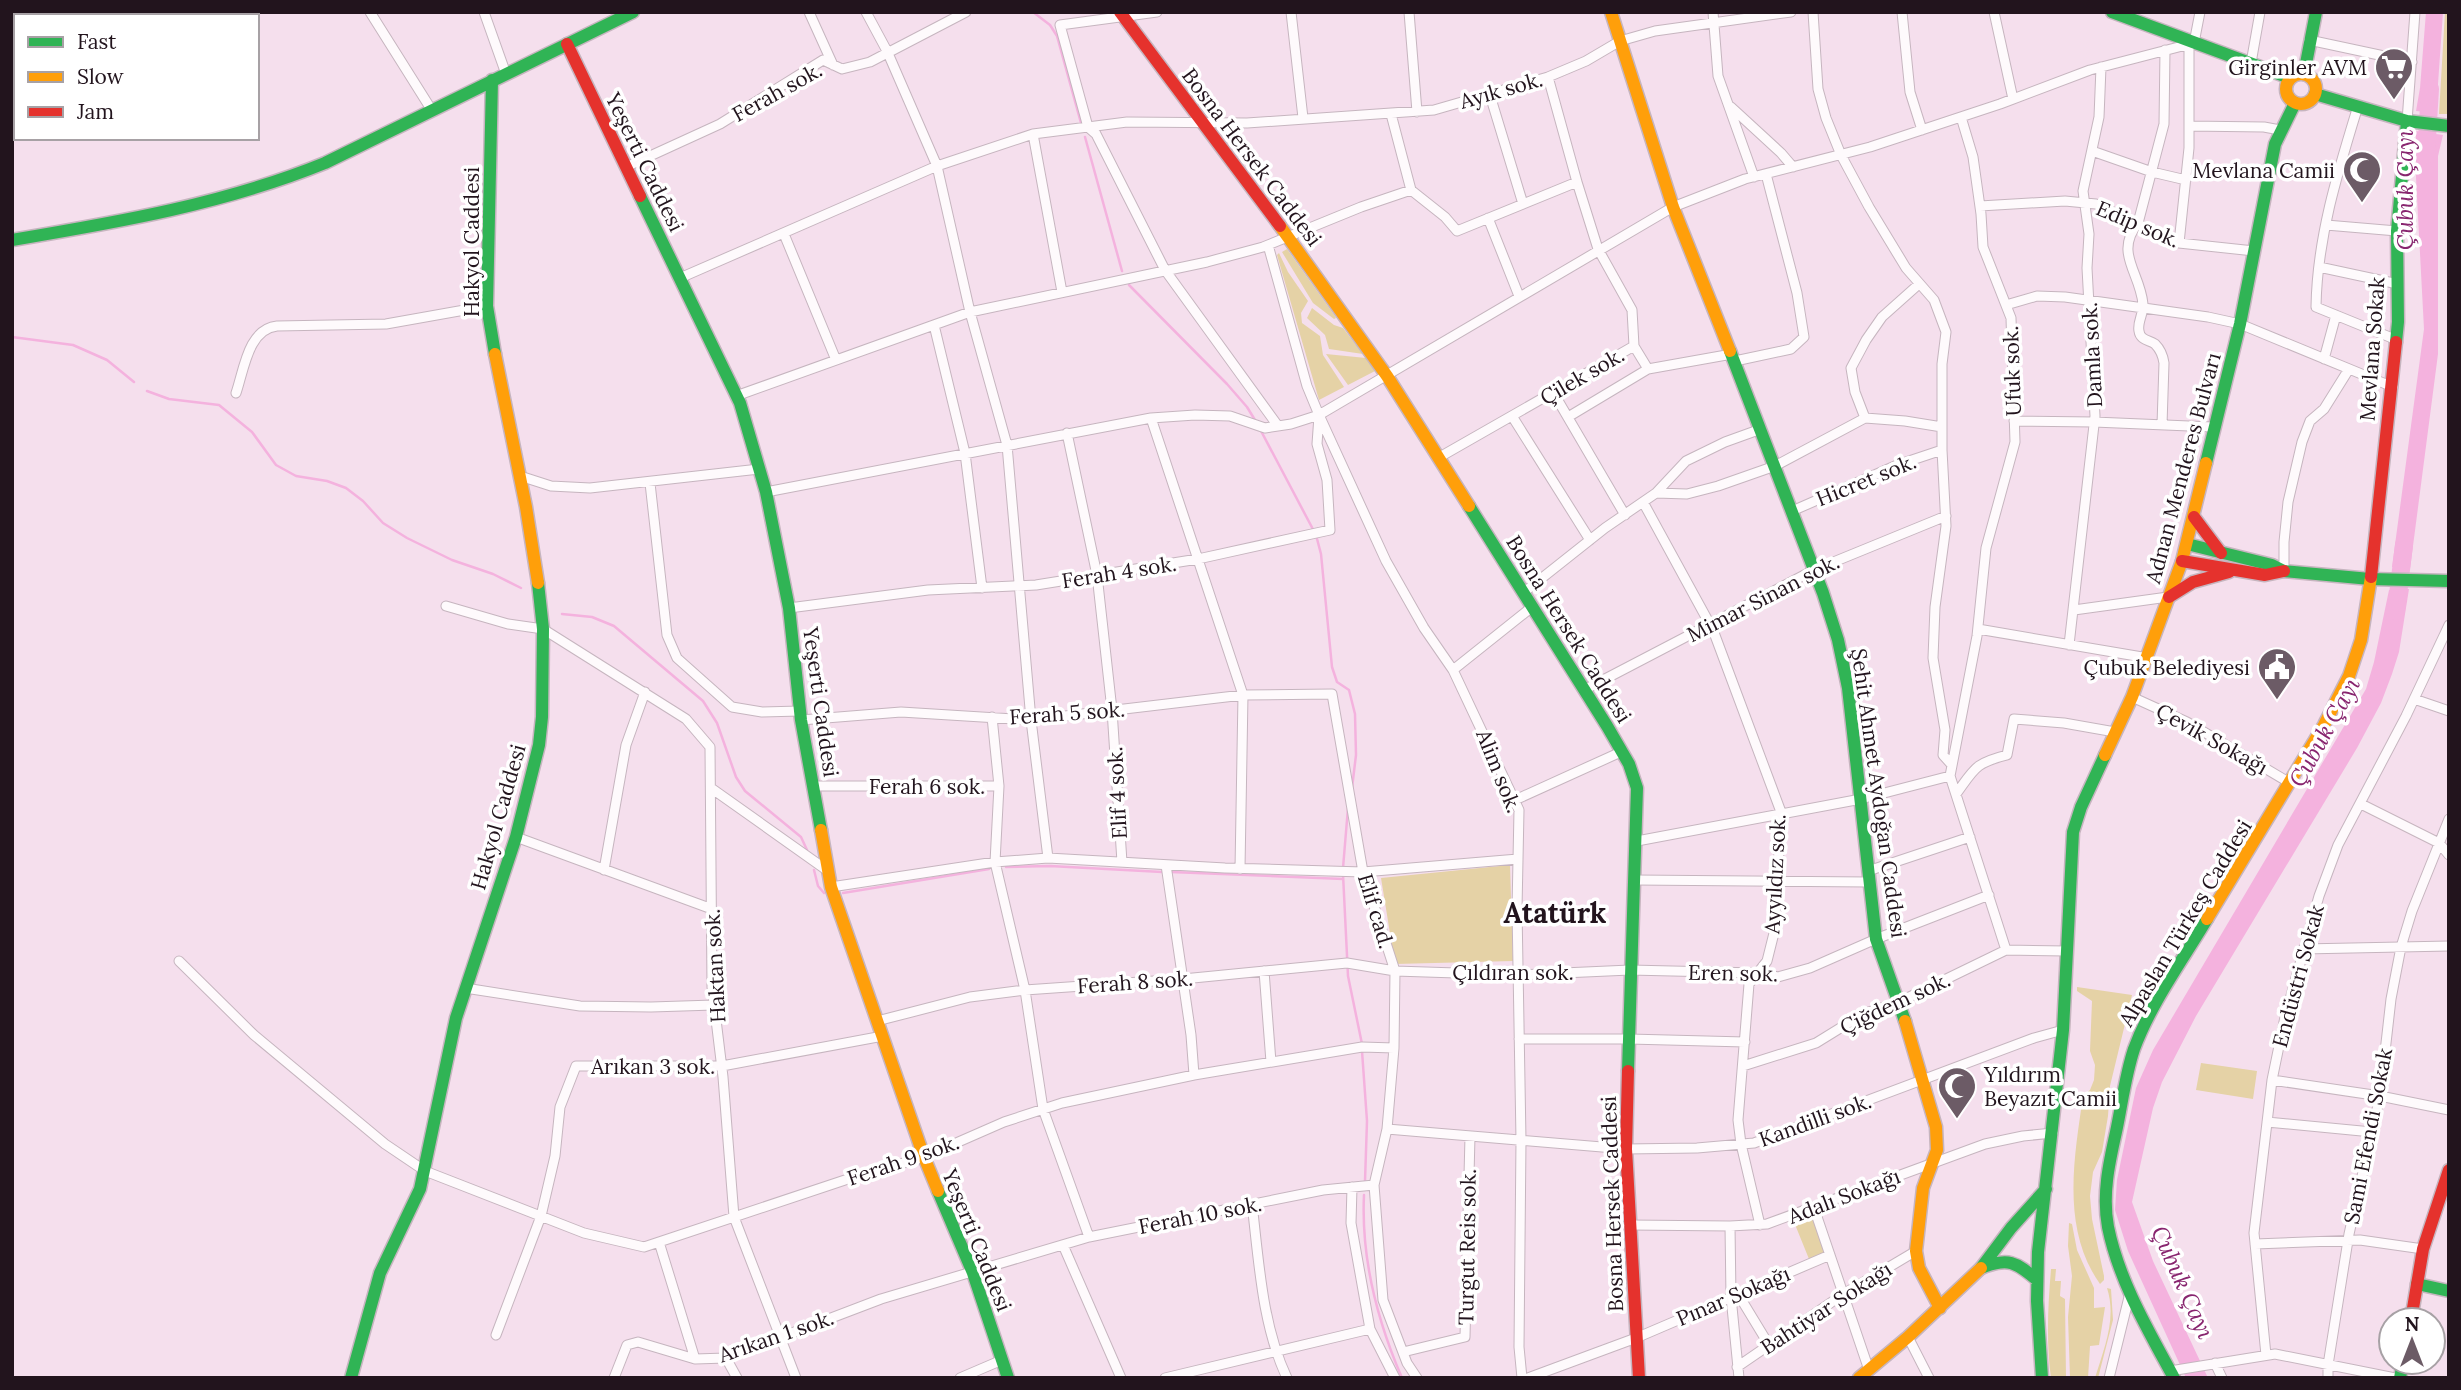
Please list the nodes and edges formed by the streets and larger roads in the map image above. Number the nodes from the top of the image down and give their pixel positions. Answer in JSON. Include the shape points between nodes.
{"nodes":[{"id":1,"x":370,"y":12,"type":"edge"},
{"id":2,"x":484,"y":12,"type":"edge"},
{"id":3,"x":633,"y":12,"type":"edge"},
{"id":4,"x":809,"y":12,"type":"edge"},
{"id":5,"x":866,"y":12,"type":"edge"},
{"id":6,"x":966,"y":12,"type":"edge"},
{"id":7,"x":1157,"y":12,"type":"edge"},
{"id":8,"x":1291,"y":12,"type":"edge"},
{"id":9,"x":1409,"y":12,"type":"edge"},
{"id":10,"x":1611,"y":12,"type":"edge"},
{"id":11,"x":1713,"y":12,"type":"edge"},
{"id":12,"x":1791,"y":12,"type":"edge"},
{"id":13,"x":1813,"y":12,"type":"edge"},
{"id":14,"x":1902,"y":12,"type":"edge"},
{"id":15,"x":1994,"y":12,"type":"edge"},
{"id":16,"x":2112,"y":12,"type":"edge"},
{"id":17,"x":2200,"y":12,"type":"edge"},
{"id":18,"x":2260,"y":12,"type":"edge"},
{"id":19,"x":2316,"y":12,"type":"edge"},
{"id":20,"x":2415,"y":12,"type":"edge"},
{"id":21,"x":1121,"y":14,"type":"edge"},
{"id":22,"x":2130,"y":16,"type":"edge"},
{"id":23,"x":1715,"y":23,"type":"junction"},
{"id":24,"x":2309,"y":40,"type":"junction"},
{"id":25,"x":1620,"y":41,"type":"junction"},
{"id":26,"x":2192,"y":43,"type":"junction"},
{"id":27,"x":567,"y":44,"type":"junction"},
{"id":28,"x":2165,"y":50,"type":"junction"},
{"id":29,"x":887,"y":51,"type":"junction"},
{"id":30,"x":2412,"y":62,"type":"junction"},
{"id":31,"x":2251,"y":63,"type":"junction"},
{"id":32,"x":832,"y":65,"type":"junction"},
{"id":33,"x":2101,"y":67,"type":"junction"},
{"id":34,"x":506,"y":74,"type":"junction"},
{"id":35,"x":2304,"y":74,"type":"junction"},
{"id":36,"x":1548,"y":77,"type":"junction"},
{"id":37,"x":2290,"y":78,"type":"junction"},
{"id":38,"x":492,"y":80,"type":"junction"},
{"id":39,"x":1489,"y":92,"type":"junction"},
{"id":40,"x":2315,"y":94,"type":"junction"},
{"id":41,"x":2013,"y":99,"type":"junction"},
{"id":42,"x":2295,"y":103,"type":"junction"},
{"id":43,"x":1730,"y":105,"type":"junction"},
{"id":44,"x":2358,"y":106,"type":"junction"},
{"id":45,"x":431,"y":109,"type":"junction"},
{"id":46,"x":1417,"y":112,"type":"junction"},
{"id":47,"x":1391,"y":114,"type":"junction"},
{"id":48,"x":1961,"y":117,"type":"junction"},
{"id":49,"x":1303,"y":118,"type":"junction"},
{"id":50,"x":2407,"y":121,"type":"junction"},
{"id":51,"x":1202,"y":122,"type":"junction"},
{"id":52,"x":2189,"y":126,"type":"junction"},
{"id":53,"x":2447,"y":126,"type":"edge"},
{"id":54,"x":1088,"y":127,"type":"junction"},
{"id":55,"x":1922,"y":130,"type":"junction"},
{"id":56,"x":2280,"y":130,"type":"junction"},
{"id":57,"x":1033,"y":134,"type":"junction"},
{"id":58,"x":2092,"y":151,"type":"junction"},
{"id":59,"x":1841,"y":155,"type":"junction"},
{"id":60,"x":937,"y":166,"type":"junction"},
{"id":61,"x":626,"y":167,"type":"junction"},
{"id":62,"x":1793,"y":167,"type":"junction"},
{"id":63,"x":2152,"y":172,"type":"junction"},
{"id":64,"x":1766,"y":174,"type":"junction"},
{"id":65,"x":1754,"y":177,"type":"junction"},
{"id":66,"x":2186,"y":180,"type":"junction"},
{"id":67,"x":1577,"y":182,"type":"junction"},
{"id":68,"x":1411,"y":190,"type":"junction"},
{"id":69,"x":2085,"y":202,"type":"junction"},
{"id":70,"x":1523,"y":204,"type":"junction"},
{"id":71,"x":1980,"y":206,"type":"junction"},
{"id":72,"x":1673,"y":207,"type":"junction"},
{"id":73,"x":1488,"y":218,"type":"junction"},
{"id":74,"x":2138,"y":223,"type":"junction"},
{"id":75,"x":2326,"y":225,"type":"junction"},
{"id":76,"x":2398,"y":231,"type":"junction"},
{"id":77,"x":783,"y":234,"type":"junction"},
{"id":78,"x":1289,"y":238,"type":"junction"},
{"id":79,"x":12,"y":240,"type":"edge"},
{"id":80,"x":2179,"y":243,"type":"junction"},
{"id":81,"x":1268,"y":245,"type":"junction"},
{"id":82,"x":1598,"y":249,"type":"junction"},
{"id":83,"x":2254,"y":251,"type":"junction"},
{"id":84,"x":2319,"y":267,"type":"junction"},
{"id":85,"x":1165,"y":270,"type":"junction"},
{"id":86,"x":680,"y":278,"type":"junction"},
{"id":87,"x":1919,"y":284,"type":"junction"},
{"id":88,"x":2398,"y":284,"type":"junction"},
{"id":89,"x":1062,"y":292,"type":"junction"},
{"id":90,"x":1519,"y":296,"type":"junction"},
{"id":91,"x":2089,"y":300,"type":"junction"},
{"id":92,"x":2006,"y":305,"type":"junction"},
{"id":93,"x":487,"y":306,"type":"junction"},
{"id":94,"x":2144,"y":306,"type":"junction"},
{"id":95,"x":970,"y":312,"type":"junction"},
{"id":96,"x":2336,"y":315,"type":"junction"},
{"id":97,"x":2241,"y":324,"type":"junction"},
{"id":98,"x":934,"y":325,"type":"junction"},
{"id":99,"x":2397,"y":340,"type":"junction"},
{"id":100,"x":1634,"y":346,"type":"junction"},
{"id":101,"x":1733,"y":357,"type":"junction"},
{"id":102,"x":2324,"y":359,"type":"junction"},
{"id":103,"x":836,"y":360,"type":"junction"},
{"id":104,"x":1648,"y":369,"type":"junction"},
{"id":105,"x":2349,"y":369,"type":"junction"},
{"id":106,"x":1387,"y":376,"type":"junction"},
{"id":107,"x":2393,"y":387,"type":"junction"},
{"id":108,"x":1553,"y":392,"type":"junction"},
{"id":109,"x":236,"y":393,"type":"dead end"},
{"id":110,"x":736,"y":396,"type":"junction"},
{"id":111,"x":1319,"y":415,"type":"junction"},
{"id":112,"x":1512,"y":416,"type":"junction"},
{"id":113,"x":1568,"y":417,"type":"junction"},
{"id":114,"x":1151,"y":418,"type":"junction"},
{"id":115,"x":1865,"y":418,"type":"junction"},
{"id":116,"x":2014,"y":421,"type":"junction"},
{"id":117,"x":2094,"y":422,"type":"junction"},
{"id":118,"x":2162,"y":425,"type":"junction"},
{"id":119,"x":1278,"y":426,"type":"junction"},
{"id":120,"x":1942,"y":428,"type":"junction"},
{"id":121,"x":2213,"y":428,"type":"junction"},
{"id":122,"x":1761,"y":429,"type":"junction"},
{"id":123,"x":1067,"y":433,"type":"junction"},
{"id":124,"x":1007,"y":445,"type":"junction"},
{"id":125,"x":1942,"y":450,"type":"junction"},
{"id":126,"x":965,"y":453,"type":"junction"},
{"id":127,"x":1438,"y":458,"type":"junction"},
{"id":128,"x":1775,"y":466,"type":"junction"},
{"id":129,"x":759,"y":469,"type":"junction"},
{"id":130,"x":520,"y":477,"type":"junction"},
{"id":131,"x":650,"y":483,"type":"junction"},
{"id":132,"x":766,"y":492,"type":"junction"},
{"id":133,"x":1656,"y":493,"type":"junction"},
{"id":134,"x":1643,"y":502,"type":"junction"},
{"id":135,"x":1792,"y":511,"type":"junction"},
{"id":136,"x":1625,"y":515,"type":"junction"},
{"id":137,"x":1946,"y":516,"type":"junction"},
{"id":138,"x":2194,"y":517,"type":"junction"},
{"id":139,"x":1590,"y":540,"type":"junction"},
{"id":140,"x":2187,"y":544,"type":"junction"},
{"id":141,"x":2221,"y":553,"type":"junction"},
{"id":142,"x":1198,"y":559,"type":"junction"},
{"id":143,"x":2182,"y":561,"type":"junction"},
{"id":144,"x":1815,"y":570,"type":"junction"},
{"id":145,"x":2234,"y":570,"type":"junction"},
{"id":146,"x":2284,"y":571,"type":"junction"},
{"id":147,"x":1097,"y":575,"type":"junction"},
{"id":148,"x":2370,"y":579,"type":"junction"},
{"id":149,"x":2449,"y":581,"type":"edge"},
{"id":150,"x":1019,"y":586,"type":"junction"},
{"id":151,"x":982,"y":588,"type":"junction"},
{"id":152,"x":1523,"y":593,"type":"junction"},
{"id":153,"x":2168,"y":597,"type":"junction"},
{"id":154,"x":446,"y":606,"type":"dead end"},
{"id":155,"x":1532,"y":607,"type":"junction"},
{"id":156,"x":789,"y":608,"type":"junction"},
{"id":157,"x":2074,"y":610,"type":"junction"},
{"id":158,"x":1710,"y":624,"type":"junction"},
{"id":159,"x":2449,"y":625,"type":"edge"},
{"id":160,"x":543,"y":629,"type":"junction"},
{"id":161,"x":1978,"y":629,"type":"junction"},
{"id":162,"x":2069,"y":645,"type":"junction"},
{"id":163,"x":2148,"y":658,"type":"junction"},
{"id":164,"x":1453,"y":670,"type":"junction"},
{"id":165,"x":1584,"y":690,"type":"junction"},
{"id":166,"x":645,"y":692,"type":"junction"},
{"id":167,"x":1332,"y":694,"type":"joint"},
{"id":168,"x":1243,"y":695,"type":"junction"},
{"id":169,"x":2132,"y":697,"type":"junction"},
{"id":170,"x":2414,"y":699,"type":"junction"},
{"id":171,"x":1112,"y":710,"type":"junction"},
{"id":172,"x":2449,"y":711,"type":"edge"},
{"id":173,"x":801,"y":715,"type":"junction"},
{"id":174,"x":992,"y":717,"type":"junction"},
{"id":175,"x":1031,"y":720,"type":"junction"},
{"id":176,"x":2115,"y":732,"type":"junction"},
{"id":177,"x":1623,"y":751,"type":"junction"},
{"id":178,"x":1952,"y":765,"type":"junction"},
{"id":179,"x":1951,"y":776,"type":"junction"},
{"id":180,"x":2291,"y":782,"type":"junction"},
{"id":181,"x":813,"y":786,"type":"junction"},
{"id":182,"x":999,"y":786,"type":"junction"},
{"id":183,"x":711,"y":788,"type":"junction"},
{"id":184,"x":1956,"y":794,"type":"junction"},
{"id":185,"x":1861,"y":799,"type":"junction"},
{"id":186,"x":1515,"y":800,"type":"junction"},
{"id":187,"x":2361,"y":804,"type":"junction"},
{"id":188,"x":1781,"y":813,"type":"junction"},
{"id":189,"x":2449,"y":819,"type":"edge"},
{"id":190,"x":1970,"y":836,"type":"junction"},
{"id":191,"x":516,"y":837,"type":"junction"},
{"id":192,"x":1637,"y":841,"type":"junction"},
{"id":193,"x":2439,"y":843,"type":"junction"},
{"id":194,"x":2449,"y":855,"type":"edge"},
{"id":195,"x":1048,"y":858,"type":"junction"},
{"id":196,"x":1518,"y":859,"type":"junction"},
{"id":197,"x":995,"y":862,"type":"junction"},
{"id":198,"x":1122,"y":862,"type":"junction"},
{"id":199,"x":1166,"y":865,"type":"junction"},
{"id":200,"x":1240,"y":869,"type":"junction"},
{"id":201,"x":604,"y":870,"type":"junction"},
{"id":202,"x":828,"y":871,"type":"junction"},
{"id":203,"x":1363,"y":872,"type":"junction"},
{"id":204,"x":1868,"y":877,"type":"junction"},
{"id":205,"x":1635,"y":880,"type":"junction"},
{"id":206,"x":1777,"y":881,"type":"junction"},
{"id":207,"x":831,"y":887,"type":"junction"},
{"id":208,"x":1989,"y":895,"type":"junction"},
{"id":209,"x":712,"y":909,"type":"junction"},
{"id":210,"x":1876,"y":939,"type":"junction"},
{"id":211,"x":2449,"y":946,"type":"edge"},
{"id":212,"x":2401,"y":947,"type":"junction"},
{"id":213,"x":2304,"y":949,"type":"junction"},
{"id":214,"x":2006,"y":950,"type":"junction"},
{"id":215,"x":2066,"y":951,"type":"junction"},
{"id":216,"x":179,"y":961,"type":"dead end"},
{"id":217,"x":1630,"y":970,"type":"junction"},
{"id":218,"x":1264,"y":971,"type":"junction"},
{"id":219,"x":1395,"y":971,"type":"junction"},
{"id":220,"x":1757,"y":973,"type":"junction"},
{"id":221,"x":1518,"y":975,"type":"junction"},
{"id":222,"x":1183,"y":979,"type":"junction"},
{"id":223,"x":465,"y":988,"type":"junction"},
{"id":224,"x":1025,"y":990,"type":"junction"},
{"id":225,"x":1899,"y":1002,"type":"junction"},
{"id":226,"x":714,"y":1004,"type":"junction"},
{"id":227,"x":877,"y":1021,"type":"junction"},
{"id":228,"x":2063,"y":1030,"type":"junction"},
{"id":229,"x":883,"y":1036,"type":"junction"},
{"id":230,"x":1519,"y":1039,"type":"junction"},
{"id":231,"x":1629,"y":1039,"type":"junction"},
{"id":232,"x":1745,"y":1042,"type":"junction"},
{"id":233,"x":1394,"y":1048,"type":"junction"},
{"id":234,"x":1272,"y":1062,"type":"junction"},
{"id":235,"x":722,"y":1066,"type":"junction"},
{"id":236,"x":1743,"y":1066,"type":"junction"},
{"id":237,"x":1194,"y":1075,"type":"junction"},
{"id":238,"x":2272,"y":1080,"type":"junction"},
{"id":239,"x":1923,"y":1081,"type":"junction"},
{"id":240,"x":2380,"y":1096,"type":"junction"},
{"id":241,"x":1043,"y":1109,"type":"junction"},
{"id":242,"x":2449,"y":1110,"type":"edge"},
{"id":243,"x":2267,"y":1122,"type":"junction"},
{"id":244,"x":1387,"y":1129,"type":"junction"},
{"id":245,"x":2372,"y":1132,"type":"junction"},
{"id":246,"x":2053,"y":1133,"type":"junction"},
{"id":247,"x":1470,"y":1136,"type":"junction"},
{"id":248,"x":1521,"y":1140,"type":"junction"},
{"id":249,"x":1741,"y":1144,"type":"junction"},
{"id":250,"x":1626,"y":1149,"type":"junction"},
{"id":251,"x":923,"y":1157,"type":"junction"},
{"id":252,"x":1932,"y":1163,"type":"junction"},
{"id":253,"x":2449,"y":1170,"type":"edge"},
{"id":254,"x":425,"y":1171,"type":"junction"},
{"id":255,"x":1374,"y":1185,"type":"junction"},
{"id":256,"x":1352,"y":1187,"type":"junction"},
{"id":257,"x":2046,"y":1189,"type":"junction"},
{"id":258,"x":1252,"y":1204,"type":"junction"},
{"id":259,"x":1814,"y":1208,"type":"junction"},
{"id":260,"x":541,"y":1216,"type":"junction"},
{"id":261,"x":734,"y":1217,"type":"junction"},
{"id":262,"x":1630,"y":1225,"type":"junction"},
{"id":263,"x":1760,"y":1225,"type":"junction"},
{"id":264,"x":1730,"y":1226,"type":"junction"},
{"id":265,"x":1089,"y":1237,"type":"junction"},
{"id":266,"x":2348,"y":1240,"type":"junction"},
{"id":267,"x":659,"y":1242,"type":"junction"},
{"id":268,"x":2255,"y":1244,"type":"junction"},
{"id":269,"x":1063,"y":1245,"type":"junction"},
{"id":270,"x":2423,"y":1250,"type":"junction"},
{"id":271,"x":1916,"y":1251,"type":"junction"},
{"id":272,"x":1830,"y":1255,"type":"junction"},
{"id":273,"x":1981,"y":1268,"type":"junction"},
{"id":274,"x":973,"y":1273,"type":"junction"},
{"id":275,"x":2037,"y":1280,"type":"junction"},
{"id":276,"x":2417,"y":1284,"type":"junction"},
{"id":277,"x":2449,"y":1291,"type":"edge"},
{"id":278,"x":2131,"y":1292,"type":"junction"},
{"id":279,"x":1735,"y":1295,"type":"junction"},
{"id":280,"x":1842,"y":1295,"type":"junction"},
{"id":281,"x":2413,"y":1306,"type":"edge"},
{"id":282,"x":1940,"y":1308,"type":"junction"},
{"id":283,"x":1370,"y":1329,"type":"junction"},
{"id":284,"x":496,"y":1335,"type":"dead end"},
{"id":285,"x":1908,"y":1337,"type":"junction"},
{"id":286,"x":781,"y":1338,"type":"junction"},
{"id":287,"x":1636,"y":1338,"type":"junction"},
{"id":288,"x":1769,"y":1345,"type":"junction"},
{"id":289,"x":1275,"y":1352,"type":"junction"},
{"id":290,"x":1402,"y":1352,"type":"junction"},
{"id":291,"x":2266,"y":1355,"type":"junction"},
{"id":292,"x":726,"y":1358,"type":"junction"},
{"id":293,"x":695,"y":1359,"type":"junction"},
{"id":294,"x":1002,"y":1360,"type":"junction"},
{"id":295,"x":2215,"y":1363,"type":"junction"},
{"id":296,"x":2328,"y":1364,"type":"junction"},
{"id":297,"x":1737,"y":1367,"type":"junction"},
{"id":298,"x":2175,"y":1373,"type":"edge"},
{"id":299,"x":1181,"y":1376,"type":"edge"},
{"id":300,"x":1862,"y":1376,"type":"edge"},
{"id":301,"x":351,"y":1378,"type":"edge"},
{"id":302,"x":614,"y":1378,"type":"edge"},
{"id":303,"x":737,"y":1378,"type":"edge"},
{"id":304,"x":796,"y":1378,"type":"edge"},
{"id":305,"x":960,"y":1378,"type":"edge"},
{"id":306,"x":1008,"y":1378,"type":"edge"},
{"id":307,"x":1121,"y":1378,"type":"edge"},
{"id":308,"x":1165,"y":1378,"type":"edge"},
{"id":309,"x":1287,"y":1378,"type":"edge"},
{"id":310,"x":1395,"y":1378,"type":"edge"},
{"id":311,"x":1416,"y":1378,"type":"edge"},
{"id":312,"x":1522,"y":1378,"type":"edge"},
{"id":313,"x":1528,"y":1378,"type":"edge"},
{"id":314,"x":1639,"y":1378,"type":"edge"},
{"id":315,"x":1739,"y":1378,"type":"edge"},
{"id":316,"x":1929,"y":1378,"type":"edge"},
{"id":317,"x":2042,"y":1378,"type":"edge"},
{"id":318,"x":2109,"y":1378,"type":"edge"},
{"id":319,"x":2222,"y":1378,"type":"edge"},
{"id":320,"x":2328,"y":1378,"type":"edge"},
{"id":321,"x":2398,"y":1378,"type":"edge"}],
"edges":[{"from":1,"to":45,"type":"street"},
{"from":2,"to":34,"type":"street"},
{"from":3,"to":27,"type":"street"},
{"from":4,"to":32,"type":"street"},
{"from":5,"to":29,"type":"street"},
{"from":6,"to":29,"type":"street","name":"Ferah sok."},
{"from":7,"to":21,"type":"street"},
{"from":8,"to":49,"type":"street"},
{"from":9,"to":46,"type":"street"},
{"from":10,"to":25,"type":"street","name":"Şehit Ahmet Aydoğan Caddesi"},
{"from":11,"to":23,"type":"street"},
{"from":12,"to":23,"type":"street","name":"Ayık sok."},
{"from":13,"to":59,"type":"street","via":[[1818,89]]},
{"from":14,"to":55,"type":"street","via":[[1910,92]]},
{"from":15,"to":41,"type":"street"},
{"from":16,"to":22,"type":"street"},
{"from":17,"to":26,"type":"street"},
{"from":18,"to":31,"type":"street"},
{"from":19,"to":24,"type":"street"},
{"from":20,"to":30,"type":"street"},
{"from":21,"to":51,"type":"street","name":"Bosna Hersek Caddesi"},
{"from":21,"to":54,"type":"street","via":[[1060,25]]},
{"from":22,"to":26,"type":"street"},
{"from":23,"to":25,"type":"street","name":"Ayık sok."},
{"from":23,"to":43,"type":"street","via":[[1718,76]]},
{"from":24,"to":30,"type":"street"},
{"from":24,"to":35,"type":"street"},
{"from":25,"to":36,"type":"street","name":"Ayık sok."},
{"from":25,"to":72,"type":"street","name":"Şehit Ahmet Aydoğan Caddesi"},
{"from":26,"to":28,"type":"street"},
{"from":26,"to":31,"type":"street"},
{"from":26,"to":52,"type":"street"},
{"from":27,"to":34,"type":"street"},
{"from":27,"to":61,"type":"street","name":"Yeşerti Caddesi"},
{"from":28,"to":33,"type":"street"},
{"from":28,"to":63,"type":"street","via":[[2164,124]]},
{"from":29,"to":32,"type":"street","name":"Ferah sok.","via":[[870,62],[842,69]]},
{"from":29,"to":60,"type":"street"},
{"from":30,"to":50,"type":"street"},
{"from":31,"to":37,"type":"street"},
{"from":32,"to":61,"type":"street","name":"Ferah sok.","via":[[823,61],[720,124]]},
{"from":33,"to":41,"type":"street"},
{"from":33,"to":58,"type":"street","name":"Damla sok."},
{"from":34,"to":38,"type":"street"},
{"from":35,"to":37,"type":"street"},
{"from":35,"to":40,"type":"street","via":[[2315,84]]},
{"from":36,"to":39,"type":"street","name":"Ayık sok."},
{"from":36,"to":67,"type":"street","name":"Çilek sok."},
{"from":37,"to":42,"type":"street","via":[[2286,92]]},
{"from":38,"to":45,"type":"street"},
{"from":38,"to":93,"type":"street","name":"Hakyol Caddesi"},
{"from":39,"to":46,"type":"street","name":"Ayık sok."},
{"from":39,"to":70,"type":"street"},
{"from":40,"to":42,"type":"street","via":[[2305,104]]},
{"from":40,"to":44,"type":"street"},
{"from":41,"to":48,"type":"street"},
{"from":42,"to":56,"type":"street","name":"Adnan Menderes Bulvarı"},
{"from":43,"to":62,"type":"street"},
{"from":43,"to":65,"type":"street"},
{"from":44,"to":50,"type":"street"},
{"from":44,"to":75,"type":"street"},
{"from":45,"to":79,"type":"street","via":[[307,171],[240,194]]},
{"from":46,"to":47,"type":"street","name":"Ayık sok."},
{"from":47,"to":49,"type":"street","name":"Ayık sok."},
{"from":47,"to":68,"type":"street"},
{"from":48,"to":55,"type":"street"},
{"from":48,"to":71,"type":"street","name":"Ufuk sok."},
{"from":49,"to":51,"type":"street","name":"Ayık sok."},
{"from":50,"to":53,"type":"street"},
{"from":50,"to":76,"type":"street","name":"Mevlana Sokak"},
{"from":51,"to":54,"type":"street","name":"Ayık sok."},
{"from":51,"to":78,"type":"street","name":"Bosna Hersek Caddesi"},
{"from":52,"to":56,"type":"street"},
{"from":52,"to":66,"type":"street"},
{"from":54,"to":57,"type":"street","name":"Ayık sok."},
{"from":54,"to":85,"type":"street","via":[[1096,134]]},
{"from":55,"to":59,"type":"street"},
{"from":56,"to":83,"type":"street","name":"Adnan Menderes Bulvarı"},
{"from":57,"to":60,"type":"street","name":"Ayık sok."},
{"from":57,"to":89,"type":"street"},
{"from":58,"to":63,"type":"street"},
{"from":58,"to":69,"type":"street","name":"Damla sok."},
{"from":59,"to":62,"type":"street"},
{"from":59,"to":87,"type":"street","via":[[1868,207]]},
{"from":60,"to":77,"type":"street","name":"Ayık sok."},
{"from":60,"to":95,"type":"street"},
{"from":61,"to":86,"type":"street","name":"Yeşerti Caddesi"},
{"from":62,"to":64,"type":"street"},
{"from":63,"to":66,"type":"street"},
{"from":63,"to":74,"type":"street"},
{"from":64,"to":65,"type":"street"},
{"from":64,"to":101,"type":"street","via":[[1804,337],[1791,349]]},
{"from":65,"to":72,"type":"street"},
{"from":66,"to":80,"type":"street"},
{"from":67,"to":70,"type":"street"},
{"from":67,"to":82,"type":"street","name":"Çilek sok."},
{"from":68,"to":73,"type":"street","via":[[1457,231]]},
{"from":68,"to":78,"type":"street"},
{"from":69,"to":71,"type":"street","name":"Edip sok."},
{"from":69,"to":74,"type":"street","name":"Edip sok."},
{"from":69,"to":91,"type":"street","name":"Damla sok."},
{"from":70,"to":73,"type":"street"},
{"from":71,"to":92,"type":"street","name":"Ufuk sok.","via":[[1983,247]]},
{"from":72,"to":82,"type":"street"},
{"from":72,"to":101,"type":"street","name":"Şehit Ahmet Aydoğan Caddesi"},
{"from":73,"to":90,"type":"street"},
{"from":74,"to":80,"type":"street","name":"Edip sok."},
{"from":74,"to":94,"type":"street","via":[[2127,246]]},
{"from":75,"to":76,"type":"street"},
{"from":75,"to":84,"type":"street"},
{"from":76,"to":88,"type":"street","name":"Mevlana Sokak"},
{"from":77,"to":86,"type":"street","name":"Ayık sok."},
{"from":77,"to":103,"type":"street"},
{"from":78,"to":81,"type":"street"},
{"from":78,"to":106,"type":"street","name":"Bosna Hersek Caddesi"},
{"from":80,"to":83,"type":"street","name":"Edip sok."},
{"from":81,"to":85,"type":"street"},
{"from":81,"to":111,"type":"street","name":"Alim sok."},
{"from":82,"to":90,"type":"street"},
{"from":82,"to":100,"type":"street","name":"Çilek sok.","via":[[1632,310]]},
{"from":83,"to":97,"type":"street","name":"Adnan Menderes Bulvarı"},
{"from":84,"to":88,"type":"street"},
{"from":84,"to":96,"type":"street","via":[[2316,307]]},
{"from":85,"to":89,"type":"street"},
{"from":85,"to":119,"type":"street"},
{"from":86,"to":110,"type":"street","name":"Yeşerti Caddesi"},
{"from":87,"to":115,"type":"street","via":[[1882,317],[1851,368]]},
{"from":87,"to":120,"type":"street","via":[[1934,300],[1946,332]]},
{"from":88,"to":99,"type":"street","name":"Mevlana Sokak"},
{"from":89,"to":95,"type":"street"},
{"from":90,"to":106,"type":"street"},
{"from":91,"to":92,"type":"street","via":[[2038,296]]},
{"from":91,"to":94,"type":"street"},
{"from":91,"to":117,"type":"street","name":"Damla sok."},
{"from":92,"to":116,"type":"street","name":"Ufuk sok.","via":[[2011,318]]},
{"from":93,"to":109,"type":"street","via":[[386,324],[265,329],[254,338]]},
{"from":93,"to":130,"type":"street","name":"Hakyol Caddesi"},
{"from":94,"to":97,"type":"street"},
{"from":94,"to":118,"type":"street","via":[[2138,330],[2142,338],[2155,344],[2164,363]]},
{"from":95,"to":98,"type":"street"},
{"from":95,"to":124,"type":"street"},
{"from":96,"to":99,"type":"street"},
{"from":96,"to":102,"type":"street"},
{"from":97,"to":102,"type":"street"},
{"from":97,"to":121,"type":"street","name":"Adnan Menderes Bulvarı"},
{"from":98,"to":103,"type":"street"},
{"from":98,"to":126,"type":"street"},
{"from":99,"to":107,"type":"street","name":"Mevlana Sokak"},
{"from":100,"to":104,"type":"street"},
{"from":100,"to":108,"type":"street","name":"Çilek sok."},
{"from":101,"to":104,"type":"street"},
{"from":101,"to":122,"type":"street","name":"Şehit Ahmet Aydoğan Caddesi"},
{"from":102,"to":105,"type":"street"},
{"from":103,"to":110,"type":"street"},
{"from":104,"to":113,"type":"street"},
{"from":105,"to":107,"type":"street"},
{"from":105,"to":146,"type":"street","via":[[2324,409],[2310,421],[2302,442],[2288,502]]},
{"from":106,"to":111,"type":"street"},
{"from":106,"to":127,"type":"street","name":"Bosna Hersek Caddesi"},
{"from":107,"to":148,"type":"street","name":"Mevlana Sokak"},
{"from":108,"to":112,"type":"street","name":"Çilek sok."},
{"from":108,"to":113,"type":"street"},
{"from":110,"to":129,"type":"street","name":"Yeşerti Caddesi"},
{"from":111,"to":119,"type":"street"},
{"from":111,"to":142,"type":"street","name":"Ferah 4 sok.","via":[[1317,444],[1327,480],[1330,530]]},
{"from":111,"to":164,"type":"street","name":"Alim sok.","via":[[1386,561]]},
{"from":112,"to":127,"type":"street","name":"Çilek sok."},
{"from":112,"to":139,"type":"street"},
{"from":113,"to":136,"type":"street"},
{"from":114,"to":119,"type":"street","via":[[1230,416],[1265,428]]},
{"from":114,"to":123,"type":"street"},
{"from":114,"to":142,"type":"street"},
{"from":115,"to":120,"type":"street"},
{"from":115,"to":128,"type":"street"},
{"from":116,"to":117,"type":"street"},
{"from":116,"to":161,"type":"street","name":"Ufuk sok.","via":[[2015,442],[1986,548]]},
{"from":117,"to":118,"type":"street"},
{"from":117,"to":157,"type":"street","name":"Damla sok."},
{"from":118,"to":121,"type":"street"},
{"from":120,"to":125,"type":"street"},
{"from":121,"to":138,"type":"street","name":"Adnan Menderes Bulvarı"},
{"from":122,"to":128,"type":"street","name":"Şehit Ahmet Aydoğan Caddesi"},
{"from":122,"to":133,"type":"street","via":[[1686,461]]},
{"from":123,"to":124,"type":"street"},
{"from":123,"to":147,"type":"street","name":"Elif 4 sok."},
{"from":124,"to":126,"type":"street"},
{"from":124,"to":150,"type":"street"},
{"from":125,"to":135,"type":"street","name":"Hicret sok."},
{"from":125,"to":137,"type":"street"},
{"from":126,"to":132,"type":"street"},
{"from":126,"to":151,"type":"street"},
{"from":127,"to":152,"type":"street","name":"Bosna Hersek Caddesi"},
{"from":128,"to":133,"type":"street","via":[[1687,494]]},
{"from":128,"to":135,"type":"street","name":"Şehit Ahmet Aydoğan Caddesi"},
{"from":129,"to":131,"type":"street"},
{"from":129,"to":132,"type":"street","name":"Yeşerti Caddesi"},
{"from":130,"to":131,"type":"street","via":[[576,489]]},
{"from":130,"to":160,"type":"street","name":"Hakyol Caddesi"},
{"from":131,"to":173,"type":"street","name":"Ferah 5 sok.","via":[[667,635],[677,658],[732,707]]},
{"from":132,"to":156,"type":"street","name":"Yeşerti Caddesi"},
{"from":133,"to":134,"type":"street"},
{"from":134,"to":136,"type":"street"},
{"from":134,"to":158,"type":"street","name":"Ayyıldız sok."},
{"from":135,"to":144,"type":"street","name":"Şehit Ahmet Aydoğan Caddesi"},
{"from":136,"to":139,"type":"street"},
{"from":137,"to":144,"type":"street","name":"Mimar Sinan sok."},
{"from":137,"to":178,"type":"street","via":[[1933,658],[1945,730],[1943,755]]},
{"from":138,"to":140,"type":"street","name":"Adnan Menderes Bulvarı"},
{"from":138,"to":141,"type":"street"},
{"from":139,"to":152,"type":"street"},
{"from":140,"to":141,"type":"street"},
{"from":140,"to":143,"type":"street","name":"Adnan Menderes Bulvarı"},
{"from":141,"to":146,"type":"street"},
{"from":142,"to":147,"type":"street","name":"Ferah 4 sok."},
{"from":142,"to":168,"type":"street"},
{"from":143,"to":145,"type":"street"},
{"from":143,"to":153,"type":"street","name":"Adnan Menderes Bulvarı"},
{"from":144,"to":158,"type":"street","name":"Mimar Sinan sok."},
{"from":144,"to":185,"type":"street","name":"Şehit Ahmet Aydoğan Caddesi","via":[[1843,657]]},
{"from":145,"to":146,"type":"street","via":[[2272,575]]},
{"from":145,"to":153,"type":"street","via":[[2200,579]]},
{"from":146,"to":148,"type":"street"},
{"from":147,"to":150,"type":"street","name":"Ferah 4 sok."},
{"from":147,"to":171,"type":"street","name":"Elif 4 sok."},
{"from":148,"to":149,"type":"street"},
{"from":148,"to":180,"type":"street","name":"Alpaslan Türkeş Caddesi","via":[[2364,627],[2349,676]]},
{"from":150,"to":151,"type":"street","name":"Ferah 4 sok."},
{"from":150,"to":175,"type":"street"},
{"from":151,"to":156,"type":"street","name":"Ferah 4 sok.","via":[[928,590]]},
{"from":152,"to":155,"type":"street","name":"Bosna Hersek Caddesi"},
{"from":153,"to":157,"type":"street"},
{"from":153,"to":163,"type":"street","name":"Adnan Menderes Bulvarı"},
{"from":154,"to":160,"type":"street"},
{"from":155,"to":164,"type":"street"},
{"from":155,"to":165,"type":"street","name":"Bosna Hersek Caddesi"},
{"from":156,"to":173,"type":"street","name":"Yeşerti Caddesi"},
{"from":157,"to":162,"type":"street","name":"Damla sok."},
{"from":158,"to":165,"type":"street","name":"Mimar Sinan sok."},
{"from":158,"to":188,"type":"street","name":"Ayyıldız sok."},
{"from":159,"to":170,"type":"street","name":"Endüstri Sokak"},
{"from":160,"to":166,"type":"street","name":"Haktan sok."},
{"from":160,"to":191,"type":"street","name":"Hakyol Caddesi","via":[[539,745]]},
{"from":161,"to":162,"type":"street"},
{"from":161,"to":178,"type":"street","name":"Ufuk sok."},
{"from":162,"to":163,"type":"street"},
{"from":163,"to":169,"type":"street","name":"Adnan Menderes Bulvarı"},
{"from":164,"to":186,"type":"street","name":"Alim sok."},
{"from":165,"to":177,"type":"street","name":"Bosna Hersek Caddesi"},
{"from":166,"to":183,"type":"street","name":"Haktan sok.","via":[[686,719],[710,747]]},
{"from":166,"to":201,"type":"street","via":[[626,745]]},
{"from":167,"to":168,"type":"street","name":"Ferah 5 sok."},
{"from":167,"to":203,"type":"street","name":"Elif cad."},
{"from":168,"to":171,"type":"street","name":"Ferah 5 sok."},
{"from":168,"to":200,"type":"street"},
{"from":169,"to":176,"type":"street","name":"Adnan Menderes Bulvarı"},
{"from":169,"to":180,"type":"street","name":"Çevik Sokağı","via":[[2187,722]]},
{"from":170,"to":172,"type":"street"},
{"from":170,"to":187,"type":"street","name":"Endüstri Sokak"},
{"from":171,"to":175,"type":"street","name":"Ferah 5 sok."},
{"from":171,"to":198,"type":"street","name":"Elif 4 sok."},
{"from":173,"to":174,"type":"street","name":"Ferah 5 sok.","via":[[901,712]]},
{"from":173,"to":181,"type":"street","name":"Yeşerti Caddesi"},
{"from":174,"to":175,"type":"street","name":"Ferah 5 sok."},
{"from":174,"to":182,"type":"street"},
{"from":175,"to":195,"type":"street"},
{"from":176,"to":184,"type":"street","via":[[2014,719],[2007,755],[1976,766]]},
{"from":176,"to":215,"type":"street","name":"Adnan Menderes Bulvarı","via":[[2073,832]]},
{"from":177,"to":186,"type":"street"},
{"from":177,"to":192,"type":"street","name":"Bosna Hersek Caddesi","via":[[1637,788]]},
{"from":178,"to":179,"type":"street","name":"Ufuk sok."},
{"from":179,"to":184,"type":"street","name":"Ufuk sok."},
{"from":179,"to":185,"type":"street"},
{"from":180,"to":278,"type":"street","name":"Alpaslan Türkeş Caddesi","via":[[2157,1004],[2130,1059],[2106,1209]]},
{"from":181,"to":182,"type":"street","name":"Ferah 6 sok."},
{"from":181,"to":202,"type":"street","name":"Yeşerti Caddesi"},
{"from":182,"to":197,"type":"street"},
{"from":183,"to":202,"type":"street"},
{"from":183,"to":209,"type":"street","name":"Haktan sok."},
{"from":184,"to":190,"type":"street","name":"Ufuk sok."},
{"from":185,"to":188,"type":"street"},
{"from":185,"to":204,"type":"street","name":"Şehit Ahmet Aydoğan Caddesi"},
{"from":186,"to":196,"type":"street","name":"Alim sok."},
{"from":187,"to":193,"type":"street"},
{"from":187,"to":213,"type":"street","name":"Endüstri Sokak","via":[[2334,853]]},
{"from":188,"to":192,"type":"street"},
{"from":188,"to":206,"type":"street","name":"Ayyıldız sok."},
{"from":189,"to":193,"type":"street","name":"Sami Efendi Sokak"},
{"from":190,"to":204,"type":"street"},
{"from":190,"to":208,"type":"street","name":"Ufuk sok."},
{"from":191,"to":201,"type":"street"},
{"from":191,"to":223,"type":"street","name":"Hakyol Caddesi"},
{"from":192,"to":205,"type":"street","name":"Bosna Hersek Caddesi"},
{"from":193,"to":194,"type":"street"},
{"from":193,"to":212,"type":"street","name":"Sami Efendi Sokak"},
{"from":195,"to":197,"type":"street"},
{"from":195,"to":198,"type":"street"},
{"from":196,"to":203,"type":"street"},
{"from":196,"to":221,"type":"street","name":"Alim sok."},
{"from":197,"to":207,"type":"street"},
{"from":197,"to":224,"type":"street"},
{"from":198,"to":199,"type":"street"},
{"from":199,"to":200,"type":"street"},
{"from":199,"to":222,"type":"street"},
{"from":200,"to":203,"type":"street"},
{"from":201,"to":209,"type":"street"},
{"from":202,"to":207,"type":"street","name":"Yeşerti Caddesi"},
{"from":203,"to":219,"type":"street","name":"Elif cad."},
{"from":204,"to":206,"type":"street"},
{"from":204,"to":210,"type":"street","name":"Şehit Ahmet Aydoğan Caddesi"},
{"from":205,"to":206,"type":"street"},
{"from":205,"to":217,"type":"street","name":"Bosna Hersek Caddesi"},
{"from":206,"to":220,"type":"street","name":"Ayyıldız sok.","via":[[1775,929],[1767,961]]},
{"from":207,"to":227,"type":"street","name":"Yeşerti Caddesi"},
{"from":208,"to":210,"type":"street","name":"Eren sok."},
{"from":208,"to":214,"type":"street","name":"Ufuk sok."},
{"from":209,"to":226,"type":"street","name":"Haktan sok."},
{"from":210,"to":220,"type":"street","name":"Eren sok.","via":[[1810,968],[1778,977]]},
{"from":210,"to":225,"type":"street","name":"Şehit Ahmet Aydoğan Caddesi"},
{"from":211,"to":212,"type":"street"},
{"from":212,"to":213,"type":"street"},
{"from":212,"to":240,"type":"street","name":"Sami Efendi Sokak"},
{"from":213,"to":238,"type":"street","name":"Endüstri Sokak"},
{"from":214,"to":215,"type":"street"},
{"from":214,"to":225,"type":"street","name":"Çiğdem sok."},
{"from":215,"to":228,"type":"street","name":"Adnan Menderes Bulvarı"},
{"from":216,"to":254,"type":"street","name":"Ferah 9 sok.","via":[[254,1035],[385,1144]]},
{"from":217,"to":220,"type":"street","name":"Eren sok."},
{"from":217,"to":221,"type":"street","name":"Çıldıran sok."},
{"from":217,"to":231,"type":"street","name":"Bosna Hersek Caddesi"},
{"from":218,"to":219,"type":"street","name":"Ferah 8 sok.","via":[[1347,963]]},
{"from":218,"to":222,"type":"street","name":"Ferah 8 sok."},
{"from":218,"to":234,"type":"street"},
{"from":219,"to":221,"type":"street","name":"Çıldıran sok."},
{"from":219,"to":233,"type":"street","name":"Elif cad."},
{"from":220,"to":232,"type":"street","name":"Ayyıldız sok.","via":[[1749,984]]},
{"from":221,"to":230,"type":"street","name":"Alim sok."},
{"from":222,"to":224,"type":"street","name":"Ferah 8 sok."},
{"from":222,"to":237,"type":"street"},
{"from":223,"to":226,"type":"street","via":[[580,1006]]},
{"from":223,"to":254,"type":"street","name":"Hakyol Caddesi"},
{"from":224,"to":227,"type":"street","name":"Ferah 8 sok.","via":[[970,997]]},
{"from":224,"to":241,"type":"street"},
{"from":225,"to":236,"type":"street","name":"Çiğdem sok.","via":[[1863,1014],[1816,1043]]},
{"from":225,"to":239,"type":"street","name":"Şehit Ahmet Aydoğan Caddesi"},
{"from":226,"to":235,"type":"street","name":"Haktan sok."},
{"from":227,"to":229,"type":"street","name":"Yeşerti Caddesi"},
{"from":228,"to":239,"type":"street","name":"Kandilli sok."},
{"from":228,"to":246,"type":"street","name":"Adnan Menderes Bulvarı"},
{"from":229,"to":235,"type":"street","name":"Arıkan 3 sok."},
{"from":229,"to":251,"type":"street","name":"Yeşerti Caddesi"},
{"from":230,"to":231,"type":"street"},
{"from":230,"to":248,"type":"street","name":"Alim sok."},
{"from":231,"to":232,"type":"street"},
{"from":231,"to":250,"type":"street","name":"Bosna Hersek Caddesi"},
{"from":232,"to":236,"type":"street","name":"Ayyıldız sok."},
{"from":233,"to":234,"type":"street","name":"Ferah 9 sok.","via":[[1362,1047]]},
{"from":233,"to":244,"type":"street","name":"Elif cad."},
{"from":234,"to":237,"type":"street","name":"Ferah 9 sok."},
{"from":235,"to":260,"type":"street","name":"Arıkan 3 sok.","via":[[576,1066],[560,1107]]},
{"from":235,"to":261,"type":"street","name":"Haktan sok."},
{"from":236,"to":249,"type":"street","name":"Ayyıldız sok.","via":[[1738,1119]]},
{"from":237,"to":241,"type":"street","name":"Ferah 9 sok."},
{"from":238,"to":240,"type":"street"},
{"from":238,"to":243,"type":"street","name":"Endüstri Sokak"},
{"from":239,"to":249,"type":"street","name":"Kandilli sok."},
{"from":239,"to":252,"type":"street","name":"Şehit Ahmet Aydoğan Caddesi","via":[[1938,1140]]},
{"from":240,"to":242,"type":"street"},
{"from":240,"to":245,"type":"street","name":"Sami Efendi Sokak"},
{"from":241,"to":251,"type":"street","name":"Ferah 9 sok."},
{"from":241,"to":265,"type":"street"},
{"from":243,"to":245,"type":"street"},
{"from":243,"to":268,"type":"street","name":"Endüstri Sokak"},
{"from":244,"to":247,"type":"street","name":"Kandilli sok."},
{"from":244,"to":255,"type":"street"},
{"from":245,"to":266,"type":"street","name":"Sami Efendi Sokak"},
{"from":246,"to":252,"type":"street","name":"Adalı Sokağı","via":[[1999,1141]]},
{"from":246,"to":257,"type":"street","name":"Adnan Menderes Bulvarı"},
{"from":247,"to":248,"type":"street","name":"Kandilli sok."},
{"from":247,"to":290,"type":"street","name":"Turgut Reis sok.","via":[[1465,1336]]},
{"from":248,"to":250,"type":"street","name":"Kandilli sok."},
{"from":248,"to":312,"type":"street","name":"Alim sok."},
{"from":249,"to":250,"type":"street","name":"Kandilli sok."},
{"from":249,"to":263,"type":"street","name":"Ayyıldız sok."},
{"from":250,"to":262,"type":"street","name":"Bosna Hersek Caddesi"},
{"from":251,"to":261,"type":"street","name":"Ferah 9 sok."},
{"from":251,"to":274,"type":"street","name":"Yeşerti Caddesi"},
{"from":252,"to":259,"type":"street","name":"Adalı Sokağı"},
{"from":252,"to":271,"type":"street","name":"Şehit Ahmet Aydoğan Caddesi","via":[[1921,1201]]},
{"from":253,"to":270,"type":"street"},
{"from":254,"to":260,"type":"street","name":"Ferah 9 sok."},
{"from":254,"to":301,"type":"street","name":"Hakyol Caddesi","via":[[380,1273]]},
{"from":255,"to":256,"type":"street","name":"Ferah 10 sok."},
{"from":255,"to":290,"type":"street","via":[[1383,1300]]},
{"from":256,"to":258,"type":"street","name":"Ferah 10 sok."},
{"from":256,"to":283,"type":"street","via":[[1351,1223]]},
{"from":257,"to":273,"type":"street"},
{"from":257,"to":275,"type":"street","name":"Adnan Menderes Bulvarı"},
{"from":258,"to":265,"type":"street","name":"Ferah 10 sok."},
{"from":258,"to":289,"type":"street"},
{"from":259,"to":263,"type":"street","name":"Adalı Sokağı"},
{"from":259,"to":272,"type":"street"},
{"from":260,"to":267,"type":"street","name":"Ferah 9 sok.","via":[[584,1233],[644,1247]]},
{"from":260,"to":284,"type":"street"},
{"from":261,"to":267,"type":"street","name":"Ferah 9 sok."},
{"from":261,"to":286,"type":"street","name":"Haktan sok."},
{"from":262,"to":264,"type":"street","name":"Adalı Sokağı"},
{"from":262,"to":287,"type":"street","name":"Bosna Hersek Caddesi"},
{"from":263,"to":264,"type":"street","name":"Adalı Sokağı"},
{"from":264,"to":279,"type":"street"},
{"from":265,"to":269,"type":"street","name":"Ferah 10 sok."},
{"from":266,"to":268,"type":"street"},
{"from":266,"to":270,"type":"street"},
{"from":266,"to":296,"type":"street","name":"Sami Efendi Sokak"},
{"from":267,"to":293,"type":"street","name":"Arıkan 1 sok."},
{"from":268,"to":291,"type":"street","name":"Endüstri Sokak"},
{"from":269,"to":274,"type":"street","name":"Ferah 10 sok."},
{"from":269,"to":307,"type":"street"},
{"from":270,"to":276,"type":"street"},
{"from":271,"to":280,"type":"street","name":"Bahtiyar Sokağı"},
{"from":271,"to":282,"type":"street","name":"Şehit Ahmet Aydoğan Caddesi","via":[[1919,1268]]},
{"from":272,"to":279,"type":"street","name":"Pınar Sokağı"},
{"from":272,"to":280,"type":"street"},
{"from":273,"to":275,"type":"street","via":[[2002,1260],[2014,1262]]},
{"from":273,"to":282,"type":"street"},
{"from":274,"to":286,"type":"street","name":"Arıkan 1 sok.","via":[[881,1299]]},
{"from":274,"to":294,"type":"street","name":"Yeşerti Caddesi"},
{"from":275,"to":317,"type":"street","name":"Adnan Menderes Bulvarı"},
{"from":276,"to":277,"type":"street"},
{"from":276,"to":281,"type":"street"},
{"from":278,"to":298,"type":"street","name":"Alpaslan Türkeş Caddesi"},
{"from":278,"to":318,"type":"street"},
{"from":279,"to":287,"type":"street","name":"Pınar Sokağı"},
{"from":279,"to":288,"type":"street"},
{"from":279,"to":297,"type":"street"},
{"from":280,"to":288,"type":"street","name":"Bahtiyar Sokağı"},
{"from":280,"to":300,"type":"street"},
{"from":282,"to":285,"type":"street"},
{"from":283,"to":289,"type":"street"},
{"from":283,"to":310,"type":"street"},
{"from":285,"to":300,"type":"street"},
{"from":285,"to":316,"type":"street"},
{"from":286,"to":292,"type":"street","name":"Arıkan 1 sok."},
{"from":286,"to":304,"type":"street","name":"Haktan sok."},
{"from":287,"to":313,"type":"street","name":"Pınar Sokağı"},
{"from":287,"to":314,"type":"street","name":"Bosna Hersek Caddesi"},
{"from":288,"to":297,"type":"street","name":"Bahtiyar Sokağı"},
{"from":289,"to":299,"type":"street"},
{"from":289,"to":309,"type":"street"},
{"from":290,"to":311,"type":"street"},
{"from":291,"to":295,"type":"street"},
{"from":291,"to":296,"type":"street"},
{"from":292,"to":293,"type":"street","name":"Arıkan 1 sok."},
{"from":292,"to":303,"type":"street"},
{"from":293,"to":302,"type":"street","via":[[631,1342]]},
{"from":294,"to":305,"type":"street"},
{"from":294,"to":306,"type":"street","name":"Yeşerti Caddesi"},
{"from":295,"to":298,"type":"street"},
{"from":295,"to":319,"type":"street"},
{"from":296,"to":320,"type":"street","name":"Sami Efendi Sokak"},
{"from":296,"to":321,"type":"street"},
{"from":297,"to":315,"type":"street"},
{"from":299,"to":308,"type":"street"}]}
